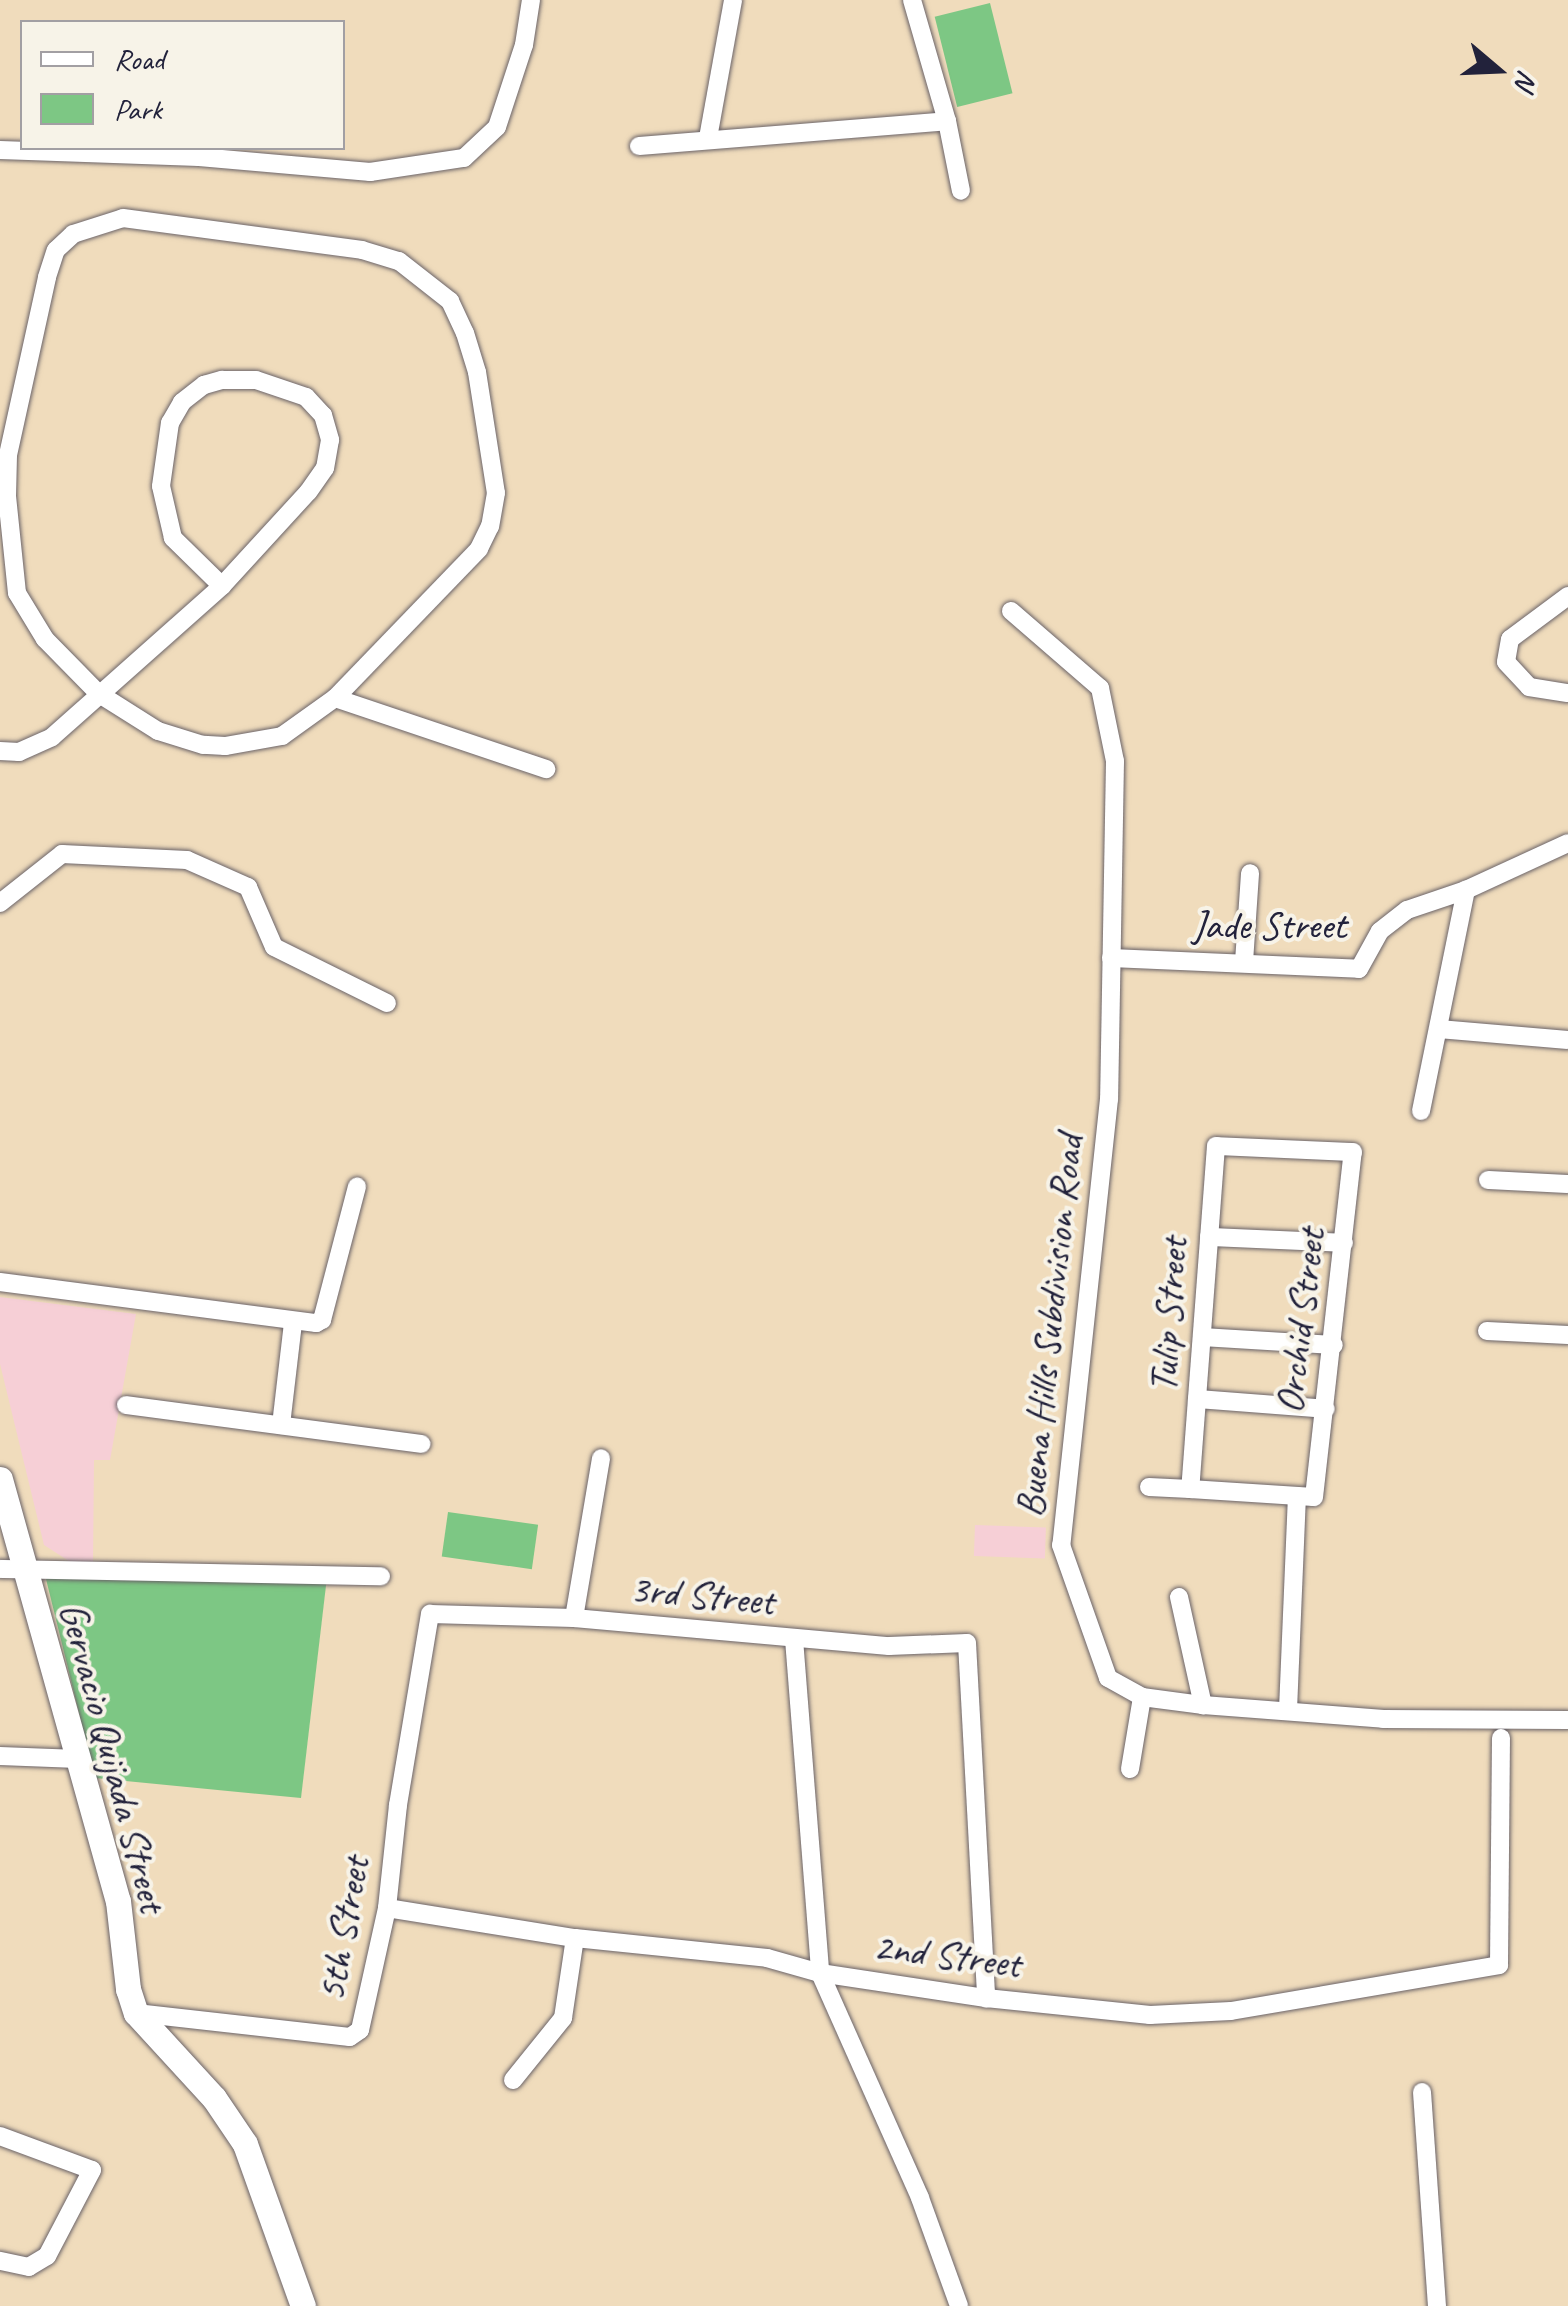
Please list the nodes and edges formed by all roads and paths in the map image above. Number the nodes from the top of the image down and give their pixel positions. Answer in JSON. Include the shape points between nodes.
{"nodes":[{"id":1,"x":531,"y":0,"type":"edge"},
{"id":2,"x":733,"y":0,"type":"edge"},
{"id":3,"x":912,"y":0,"type":"edge"},
{"id":4,"x":948,"y":121,"type":"junction"},
{"id":5,"x":708,"y":138,"type":"junction"},
{"id":6,"x":639,"y":146,"type":"dead end"},
{"id":7,"x":0,"y":150,"type":"edge"},
{"id":8,"x":962,"y":191,"type":"dead end"},
{"id":9,"x":222,"y":586,"type":"junction"},
{"id":10,"x":1568,"y":596,"type":"edge"},
{"id":11,"x":1011,"y":612,"type":"dead end"},
{"id":12,"x":98,"y":692,"type":"junction"},
{"id":13,"x":1568,"y":692,"type":"edge"},
{"id":14,"x":335,"y":698,"type":"junction"},
{"id":15,"x":0,"y":751,"type":"edge"},
{"id":16,"x":546,"y":769,"type":"dead end"},
{"id":17,"x":1568,"y":843,"type":"edge"},
{"id":18,"x":1250,"y":873,"type":"dead end"},
{"id":19,"x":1466,"y":890,"type":"junction"},
{"id":20,"x":0,"y":903,"type":"edge"},
{"id":21,"x":1111,"y":958,"type":"junction"},
{"id":22,"x":1244,"y":962,"type":"junction"},
{"id":23,"x":387,"y":1004,"type":"dead end"},
{"id":24,"x":1440,"y":1028,"type":"junction"},
{"id":25,"x":1567,"y":1034,"type":"edge"},
{"id":26,"x":1421,"y":1112,"type":"dead end"},
{"id":27,"x":1216,"y":1146,"type":"joint"},
{"id":28,"x":1488,"y":1180,"type":"dead end"},
{"id":29,"x":1568,"y":1184,"type":"edge"},
{"id":30,"x":357,"y":1187,"type":"dead end"},
{"id":31,"x":1209,"y":1237,"type":"junction"},
{"id":32,"x":1344,"y":1243,"type":"junction"},
{"id":33,"x":0,"y":1282,"type":"edge"},
{"id":34,"x":294,"y":1323,"type":"junction"},
{"id":35,"x":1487,"y":1330,"type":"dead end"},
{"id":36,"x":1568,"y":1334,"type":"edge"},
{"id":37,"x":1202,"y":1337,"type":"junction"},
{"id":38,"x":1334,"y":1345,"type":"junction"},
{"id":39,"x":1197,"y":1399,"type":"junction"},
{"id":40,"x":126,"y":1405,"type":"dead end"},
{"id":41,"x":1326,"y":1409,"type":"junction"},
{"id":42,"x":281,"y":1425,"type":"junction"},
{"id":43,"x":421,"y":1444,"type":"dead end"},
{"id":44,"x":601,"y":1458,"type":"dead end"},
{"id":45,"x":0,"y":1479,"type":"edge"},
{"id":46,"x":1150,"y":1486,"type":"dead end"},
{"id":47,"x":1190,"y":1490,"type":"junction"},
{"id":48,"x":1305,"y":1497,"type":"junction"},
{"id":49,"x":12,"y":1569,"type":"edge"},
{"id":50,"x":381,"y":1576,"type":"dead end"},
{"id":51,"x":1179,"y":1597,"type":"dead end"},
{"id":52,"x":430,"y":1614,"type":"joint"},
{"id":53,"x":574,"y":1618,"type":"junction"},
{"id":54,"x":794,"y":1639,"type":"junction"},
{"id":55,"x":1142,"y":1697,"type":"junction"},
{"id":56,"x":1203,"y":1704,"type":"junction"},
{"id":57,"x":1288,"y":1710,"type":"junction"},
{"id":58,"x":1568,"y":1720,"type":"edge"},
{"id":59,"x":1501,"y":1738,"type":"dead end"},
{"id":60,"x":0,"y":1756,"type":"edge"},
{"id":61,"x":78,"y":1759,"type":"junction"},
{"id":62,"x":1130,"y":1770,"type":"dead end"},
{"id":63,"x":387,"y":1908,"type":"junction"},
{"id":64,"x":576,"y":1938,"type":"junction"},
{"id":65,"x":820,"y":1974,"type":"junction"},
{"id":66,"x":986,"y":1998,"type":"junction"},
{"id":67,"x":136,"y":2013,"type":"junction"},
{"id":68,"x":513,"y":2080,"type":"dead end"},
{"id":69,"x":1422,"y":2092,"type":"dead end"},
{"id":70,"x":0,"y":2136,"type":"edge"},
{"id":71,"x":0,"y":2260,"type":"edge"},
{"id":72,"x":303,"y":2306,"type":"edge"},
{"id":73,"x":959,"y":2306,"type":"edge"},
{"id":74,"x":1437,"y":2306,"type":"edge"}],
"edges":[{"from":1,"to":7,"type":"street","via":[[497,128],[464,158],[370,172]]},
{"from":2,"to":5,"type":"street"},
{"from":3,"to":4,"type":"street"},
{"from":4,"to":5,"type":"street"},
{"from":4,"to":8,"type":"street"},
{"from":5,"to":6,"type":"street"},
{"from":9,"to":9,"type":"street","via":[[308,492],[328,454],[323,415],[306,397],[256,380],[204,385],[182,402],[165,441],[166,524]]},
{"from":9,"to":12,"type":"street"},
{"from":10,"to":13,"type":"street","via":[[1510,639],[1506,662],[1529,686]]},
{"from":11,"to":21,"type":"street","name":"Buena Hills Subdivision Road","via":[[1100,688],[1116,760]]},
{"from":12,"to":14,"type":"street","via":[[158,731],[225,746],[282,736]]},
{"from":12,"to":14,"type":"street","via":[[45,639],[17,593],[8,455],[56,250],[73,234],[123,218],[362,250],[399,261],[450,301],[466,333],[496,493],[490,526],[479,549]]},
{"from":12,"to":15,"type":"street","via":[[35,748]]},
{"from":14,"to":16,"type":"street"},
{"from":17,"to":19,"type":"street","name":"Jade Street"},
{"from":18,"to":22,"type":"street"},
{"from":19,"to":22,"type":"street","name":"Jade Street","via":[[1407,910],[1380,932],[1359,969]]},
{"from":19,"to":24,"type":"street"},
{"from":20,"to":23,"type":"street","via":[[62,854],[187,860],[248,888],[274,947]]},
{"from":21,"to":22,"type":"street","name":"Jade Street"},
{"from":21,"to":55,"type":"street","name":"Buena Hills Subdivision Road","via":[[1109,1098],[1061,1545],[1108,1678]]},
{"from":24,"to":25,"type":"street"},
{"from":24,"to":26,"type":"street"},
{"from":27,"to":31,"type":"street","name":"Tulip Street"},
{"from":27,"to":32,"type":"street","name":"Orchid Street","via":[[1354,1152]]},
{"from":28,"to":29,"type":"street"},
{"from":30,"to":34,"type":"street","via":[[322,1320]]},
{"from":31,"to":32,"type":"street"},
{"from":31,"to":37,"type":"street","name":"Tulip Street"},
{"from":32,"to":38,"type":"street","name":"Orchid Street"},
{"from":33,"to":34,"type":"street"},
{"from":34,"to":42,"type":"street"},
{"from":35,"to":36,"type":"street"},
{"from":37,"to":38,"type":"street"},
{"from":37,"to":39,"type":"street","name":"Tulip Street"},
{"from":38,"to":41,"type":"street","name":"Orchid Street"},
{"from":39,"to":41,"type":"street"},
{"from":39,"to":47,"type":"street","name":"Tulip Street"},
{"from":40,"to":42,"type":"street"},
{"from":41,"to":48,"type":"street","name":"Orchid Street"},
{"from":42,"to":43,"type":"street"},
{"from":44,"to":53,"type":"street"},
{"from":45,"to":49,"type":"street","name":"Gervacio Quijada Street"},
{"from":46,"to":47,"type":"street"},
{"from":47,"to":48,"type":"street"},
{"from":48,"to":57,"type":"street","name":"Orchid Street"},
{"from":49,"to":50,"type":"street"},
{"from":49,"to":61,"type":"street","name":"Gervacio Quijada Street"},
{"from":51,"to":56,"type":"street"},
{"from":52,"to":53,"type":"street","name":"3rd Street"},
{"from":52,"to":63,"type":"street","name":"5th Street"},
{"from":53,"to":54,"type":"street","name":"3rd Street"},
{"from":54,"to":65,"type":"street"},
{"from":54,"to":66,"type":"street","name":"3rd Street","via":[[967,1643]]},
{"from":55,"to":56,"type":"street"},
{"from":55,"to":62,"type":"street"},
{"from":56,"to":57,"type":"street"},
{"from":57,"to":58,"type":"street","via":[[1383,1719]]},
{"from":59,"to":66,"type":"street","name":"2nd Street","via":[[1499,1964],[1231,2011],[1150,2015]]},
{"from":60,"to":61,"type":"street"},
{"from":61,"to":67,"type":"street","name":"Gervacio Quijada Street","via":[[118,1901]]},
{"from":63,"to":64,"type":"street","name":"2nd Street"},
{"from":63,"to":67,"type":"street","name":"5th Street","via":[[364,2020],[350,2037]]},
{"from":64,"to":65,"type":"street","name":"2nd Street","via":[[767,1958]]},
{"from":64,"to":68,"type":"street","via":[[563,2018]]},
{"from":65,"to":66,"type":"street","name":"2nd Street"},
{"from":65,"to":73,"type":"street","via":[[920,2198]]},
{"from":67,"to":72,"type":"street","via":[[214,2098],[244,2144]]},
{"from":69,"to":74,"type":"street"},
{"from":70,"to":71,"type":"street","via":[[92,2170],[47,2256],[29,2267]]}]}
